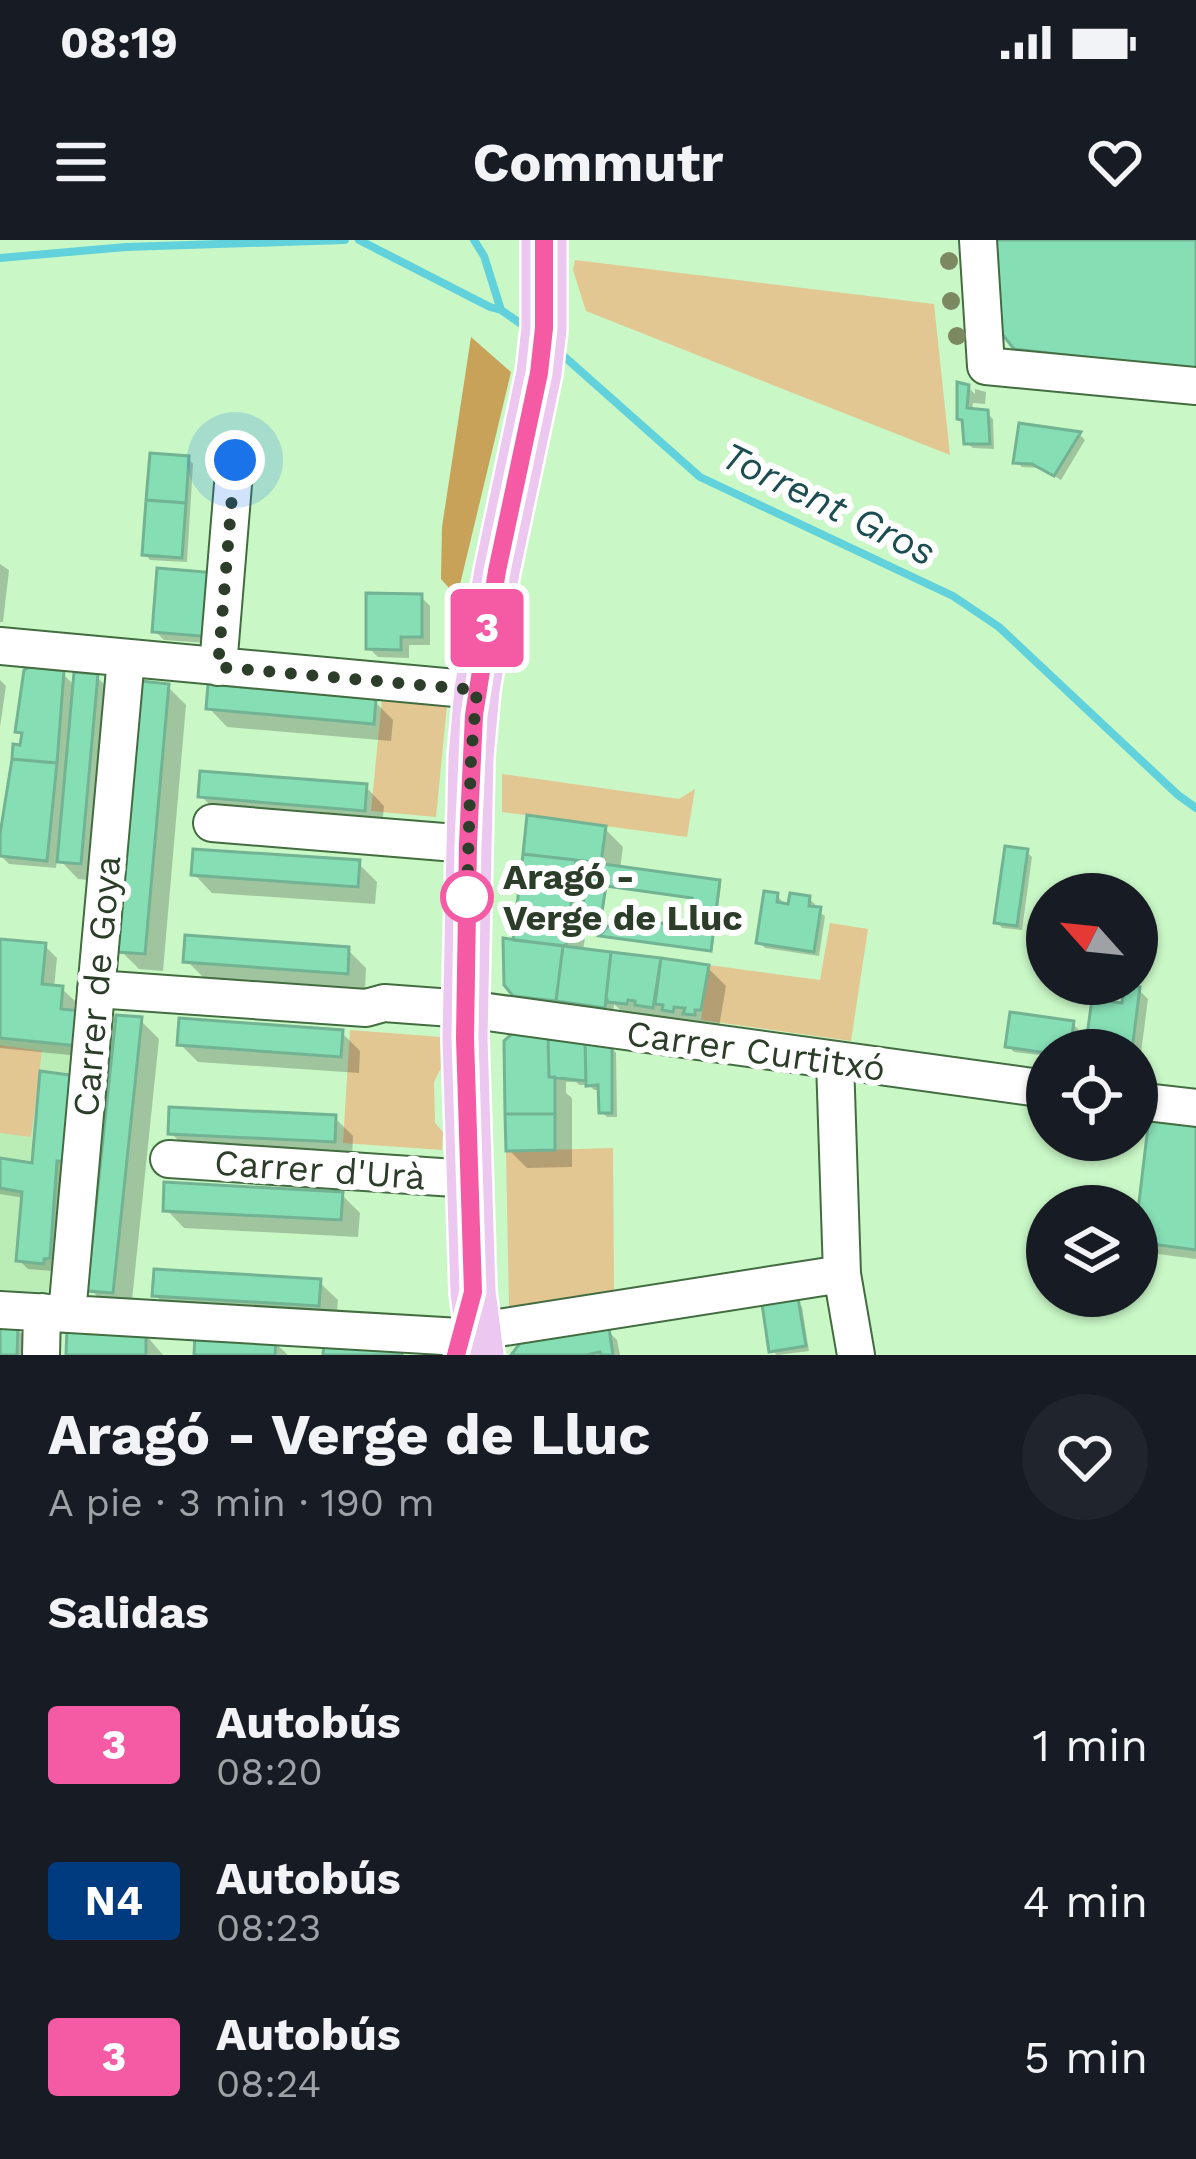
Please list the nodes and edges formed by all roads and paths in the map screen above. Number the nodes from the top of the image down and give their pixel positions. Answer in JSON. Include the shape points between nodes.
{"nodes":[{"id":1,"x":978,"y":240,"type":"edge"},
{"id":2,"x":544,"y":254,"type":"edge"},
{"id":3,"x":1196,"y":386,"type":"edge"},
{"id":4,"x":235,"y":460,"type":"dead end"},
{"id":5,"x":1,"y":654,"type":"edge"},
{"id":6,"x":126,"y":658,"type":"junction"},
{"id":7,"x":218,"y":667,"type":"junction"},
{"id":8,"x":477,"y":690,"type":"junction"},
{"id":9,"x":212,"y":823,"type":"dead end"},
{"id":10,"x":468,"y":844,"type":"junction"},
{"id":11,"x":96,"y":989,"type":"junction"},
{"id":12,"x":466,"y":1009,"type":"junction"},
{"id":13,"x":835,"y":1061,"type":"junction"},
{"id":14,"x":1026,"y":1086,"type":"edge"},
{"id":15,"x":1158,"y":1103,"type":"edge"},
{"id":16,"x":1196,"y":1108,"type":"edge"},
{"id":17,"x":170,"y":1160,"type":"dead end"},
{"id":18,"x":470,"y":1179,"type":"junction"},
{"id":19,"x":842,"y":1274,"type":"junction"},
{"id":20,"x":0,"y":1310,"type":"edge"},
{"id":21,"x":54,"y":1313,"type":"junction"},
{"id":22,"x":170,"y":1337,"type":"edge"},
{"id":23,"x":469,"y":1338,"type":"edge"},
{"id":24,"x":298,"y":1341,"type":"edge"},
{"id":25,"x":41,"y":1355,"type":"edge"},
{"id":26,"x":856,"y":1355,"type":"edge"}],
"edges":[{"from":1,"to":3,"type":"street","via":[[986,366]]},
{"from":2,"to":8,"type":"main road","via":[[532,416]]},
{"from":4,"to":7,"type":"street"},
{"from":5,"to":6,"type":"street"},
{"from":6,"to":7,"type":"street"},
{"from":6,"to":11,"type":"street","name":"Carrer de Goya"},
{"from":7,"to":8,"type":"street"},
{"from":8,"to":10,"type":"main road"},
{"from":9,"to":10,"type":"street"},
{"from":10,"to":12,"type":"main road"},
{"from":11,"to":12,"type":"street","name":"Carrer Curtitxó"},
{"from":11,"to":21,"type":"street","name":"Carrer de Goya"},
{"from":12,"to":13,"type":"street","name":"Carrer Curtitxó"},
{"from":12,"to":18,"type":"main road"},
{"from":13,"to":14,"type":"street","name":"Carrer Curtitxó"},
{"from":13,"to":19,"type":"street"},
{"from":15,"to":16,"type":"street"},
{"from":17,"to":18,"type":"street","name":"Carrer d'Urà"},
{"from":18,"to":23,"type":"main road"},
{"from":19,"to":23,"type":"street"},
{"from":19,"to":26,"type":"street"},
{"from":20,"to":21,"type":"street"},
{"from":21,"to":22,"type":"street"},
{"from":21,"to":25,"type":"street","name":"Carrer de Goya"},
{"from":22,"to":24,"type":"street"},
{"from":23,"to":24,"type":"street"}]}
